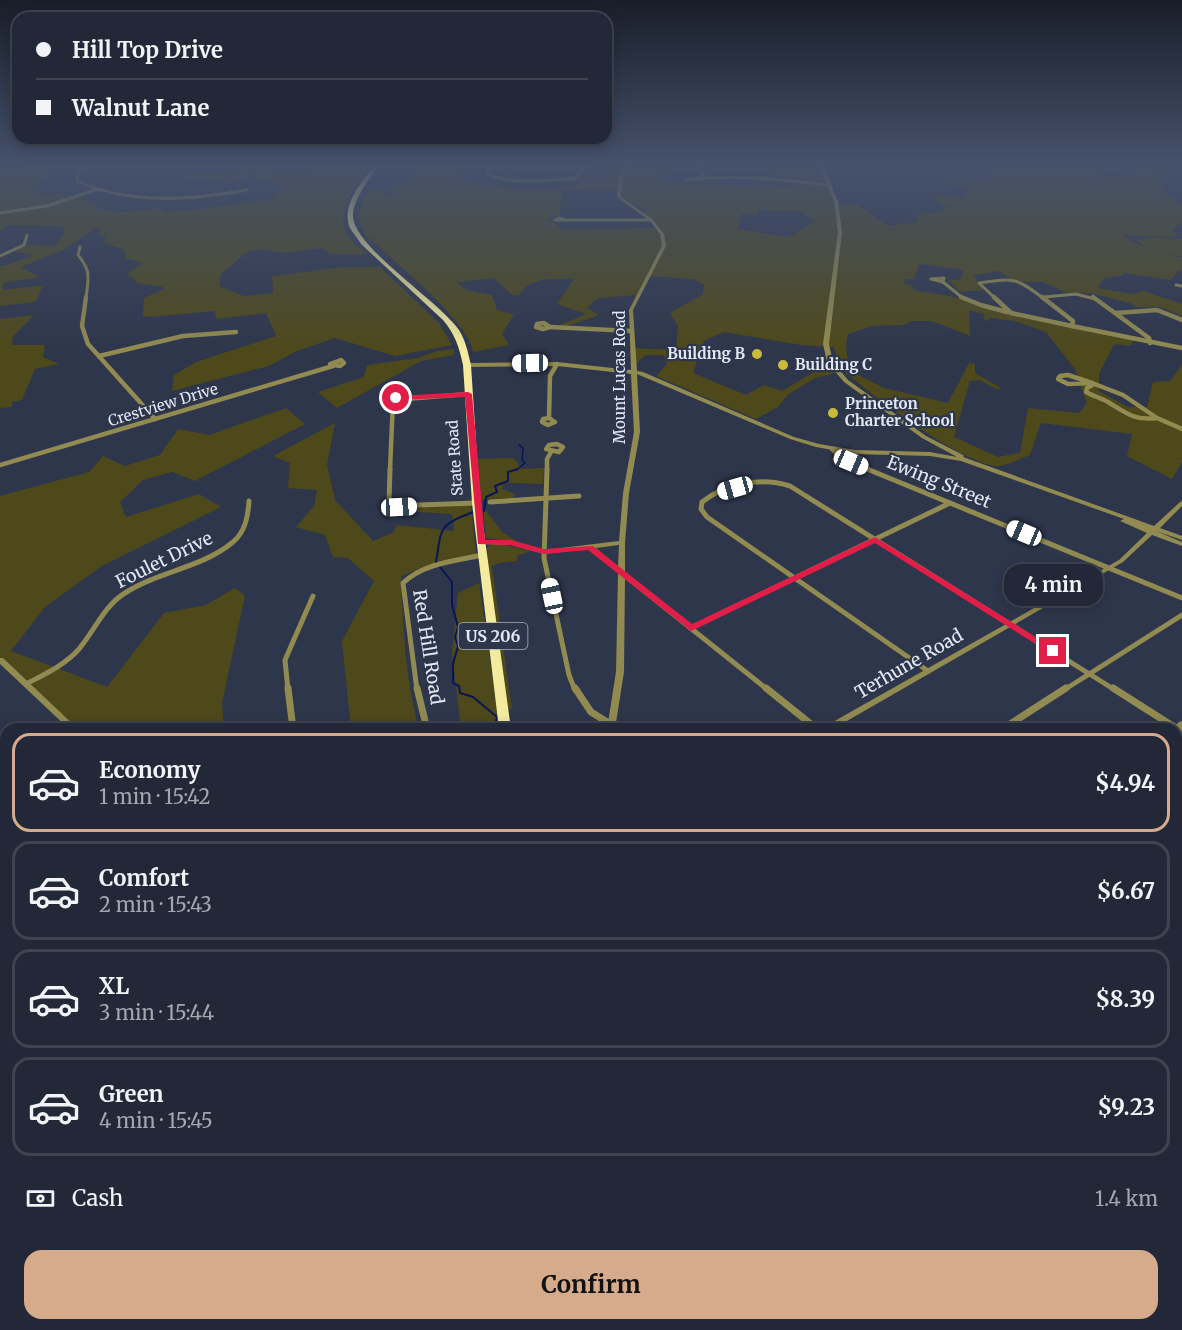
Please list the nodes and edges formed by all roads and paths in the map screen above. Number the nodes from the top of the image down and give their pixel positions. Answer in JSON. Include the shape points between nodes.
{"nodes":[{"id":1,"x":353,"y":226,"type":"edge"},
{"id":2,"x":656,"y":226,"type":"edge"},
{"id":3,"x":840,"y":226,"type":"edge"},
{"id":4,"x":27,"y":235,"type":"dead end"},
{"id":5,"x":80,"y":248,"type":"dead end"},
{"id":6,"x":0,"y":256,"type":"edge"},
{"id":7,"x":943,"y":282,"type":"dead end"},
{"id":8,"x":1176,"y":285,"type":"dead end"},
{"id":9,"x":1182,"y":286,"type":"edge"},
{"id":10,"x":1044,"y":297,"type":"junction"},
{"id":11,"x":1011,"y":313,"type":"junction"},
{"id":12,"x":1116,"y":313,"type":"junction"},
{"id":13,"x":1182,"y":320,"type":"edge"},
{"id":14,"x":1072,"y":326,"type":"junction"},
{"id":15,"x":550,"y":327,"type":"dead end"},
{"id":16,"x":631,"y":331,"type":"junction"},
{"id":17,"x":236,"y":332,"type":"dead end"},
{"id":18,"x":1150,"y":343,"type":"junction"},
{"id":19,"x":1182,"y":348,"type":"edge"},
{"id":20,"x":99,"y":356,"type":"junction"},
{"id":21,"x":557,"y":364,"type":"junction"},
{"id":22,"x":467,"y":365,"type":"junction"},
{"id":23,"x":333,"y":366,"type":"dead end"},
{"id":24,"x":634,"y":372,"type":"junction"},
{"id":25,"x":1093,"y":383,"type":"junction"},
{"id":26,"x":468,"y":394,"type":"junction"},
{"id":27,"x":549,"y":418,"type":"dead end"},
{"id":28,"x":1157,"y":418,"type":"junction"},
{"id":29,"x":155,"y":419,"type":"junction"},
{"id":30,"x":1182,"y":429,"type":"edge"},
{"id":31,"x":924,"y":437,"type":"junction"},
{"id":32,"x":832,"y":449,"type":"junction"},
{"id":33,"x":844,"y":451,"type":"junction"},
{"id":34,"x":551,"y":452,"type":"dead end"},
{"id":35,"x":930,"y":454,"type":"junction"},
{"id":36,"x":851,"y":462,"type":"junction"},
{"id":37,"x":976,"y":463,"type":"junction"},
{"id":38,"x":0,"y":465,"type":"edge"},
{"id":39,"x":579,"y":496,"type":"dead end"},
{"id":40,"x":546,"y":498,"type":"junction"},
{"id":41,"x":249,"y":501,"type":"dead end"},
{"id":42,"x":490,"y":502,"type":"dead end"},
{"id":43,"x":476,"y":503,"type":"junction"},
{"id":44,"x":950,"y":503,"type":"junction"},
{"id":45,"x":1182,"y":503,"type":"edge"},
{"id":46,"x":1155,"y":531,"type":"junction"},
{"id":47,"x":1182,"y":538,"type":"edge"},
{"id":48,"x":875,"y":539,"type":"junction"},
{"id":49,"x":481,"y":542,"type":"junction"},
{"id":50,"x":622,"y":543,"type":"junction"},
{"id":51,"x":1182,"y":544,"type":"edge"},
{"id":52,"x":590,"y":547,"type":"junction"},
{"id":53,"x":544,"y":552,"type":"junction"},
{"id":54,"x":482,"y":555,"type":"junction"},
{"id":55,"x":1109,"y":568,"type":"junction"},
{"id":56,"x":623,"y":574,"type":"junction"},
{"id":57,"x":795,"y":578,"type":"junction"},
{"id":58,"x":313,"y":596,"type":"dead end"},
{"id":59,"x":1182,"y":598,"type":"edge"},
{"id":60,"x":1182,"y":615,"type":"edge"},
{"id":61,"x":1010,"y":624,"type":"junction"},
{"id":62,"x":691,"y":628,"type":"junction"},
{"id":63,"x":0,"y":660,"type":"edge"},
{"id":64,"x":928,"y":671,"type":"junction"},
{"id":65,"x":1089,"y":674,"type":"junction"},
{"id":66,"x":26,"y":684,"type":"junction"},
{"id":67,"x":68,"y":723,"type":"edge"},
{"id":68,"x":292,"y":723,"type":"edge"},
{"id":69,"x":425,"y":723,"type":"edge"},
{"id":70,"x":504,"y":723,"type":"edge"},
{"id":71,"x":604,"y":723,"type":"edge"},
{"id":72,"x":612,"y":723,"type":"edge"},
{"id":73,"x":810,"y":723,"type":"edge"},
{"id":74,"x":837,"y":723,"type":"edge"},
{"id":75,"x":1013,"y":723,"type":"edge"},
{"id":76,"x":1171,"y":723,"type":"edge"}],
"edges":[{"from":1,"to":22,"type":"highway","name":"State Road","number":"US 206","via":[[453,328]]},
{"from":2,"to":16,"type":"street","name":"Mount Lucas Road","via":[[664,246],[632,304]]},
{"from":3,"to":31,"type":"street","via":[[826,344],[828,359],[846,381]]},
{"from":4,"to":6,"type":"street","via":[[24,245]]},
{"from":5,"to":20,"type":"street","via":[[78,255],[89,273],[82,326],[88,344]]},
{"from":7,"to":11,"type":"street","via":[[964,297]]},
{"from":8,"to":9,"type":"street"},
{"from":10,"to":11,"type":"street","via":[[1018,280],[979,283]]},
{"from":10,"to":12,"type":"street","via":[[1088,295]]},
{"from":10,"to":14,"type":"street","via":[[1073,321]]},
{"from":11,"to":14,"type":"street"},
{"from":12,"to":13,"type":"street","via":[[1157,310]]},
{"from":12,"to":18,"type":"street","via":[[1149,338]]},
{"from":14,"to":18,"type":"street"},
{"from":15,"to":16,"type":"street"},
{"from":16,"to":24,"type":"street","name":"Mount Lucas Road"},
{"from":17,"to":20,"type":"street","via":[[191,335]]},
{"from":18,"to":19,"type":"street"},
{"from":20,"to":29,"type":"street"},
{"from":21,"to":22,"type":"street"},
{"from":21,"to":24,"type":"street"},
{"from":21,"to":27,"type":"street","via":[[550,376]]},
{"from":22,"to":26,"type":"highway","name":"State Road","number":"US 206"},
{"from":23,"to":29,"type":"street","name":"Crestview Drive"},
{"from":24,"to":32,"type":"street","via":[[664,381],[792,438]]},
{"from":24,"to":50,"type":"street","name":"Mount Lucas Road","via":[[637,432]]},
{"from":25,"to":25,"type":"street","via":[[1068,375],[1058,379],[1068,384]]},
{"from":25,"to":28,"type":"street","via":[[1122,395]]},
{"from":25,"to":28,"type":"street","via":[[1086,392],[1132,419]]},
{"from":26,"to":43,"type":"highway","name":"State Road","number":"US 206"},
{"from":26,"to":43,"type":"street","via":[[393,400],[389,502],[392,506]]},
{"from":28,"to":30,"type":"street"},
{"from":29,"to":38,"type":"street","name":"Crestview Drive"},
{"from":31,"to":35,"type":"street"},
{"from":31,"to":37,"type":"street"},
{"from":32,"to":33,"type":"street"},
{"from":32,"to":36,"type":"street","name":"Ewing Street"},
{"from":33,"to":35,"type":"street"},
{"from":33,"to":36,"type":"street","via":[[843,456]]},
{"from":34,"to":40,"type":"street","via":[[547,459]]},
{"from":35,"to":37,"type":"street"},
{"from":36,"to":44,"type":"street","name":"Ewing Street"},
{"from":37,"to":46,"type":"street"},
{"from":39,"to":40,"type":"street"},
{"from":40,"to":42,"type":"street"},
{"from":40,"to":53,"type":"street"},
{"from":41,"to":66,"type":"street","name":"Foulet Drive","via":[[244,528],[233,542],[125,593],[103,613],[70,658]]},
{"from":43,"to":49,"type":"highway","name":"State Road","number":"US 206"},
{"from":44,"to":48,"type":"street"},
{"from":44,"to":55,"type":"street","name":"Ewing Street"},
{"from":45,"to":46,"type":"street","name":"Terhune Road"},
{"from":46,"to":47,"type":"street"},
{"from":46,"to":51,"type":"street"},
{"from":46,"to":55,"type":"street","name":"Terhune Road"},
{"from":48,"to":57,"type":"street"},
{"from":48,"to":57,"type":"street","via":[[785,484],[759,481],[705,499],[701,505],[703,513]]},
{"from":48,"to":61,"type":"street"},
{"from":49,"to":53,"type":"street","via":[[511,543]]},
{"from":49,"to":54,"type":"highway","name":"State Road","number":"US 206"},
{"from":50,"to":52,"type":"street"},
{"from":50,"to":56,"type":"street","name":"Mount Lucas Road"},
{"from":52,"to":53,"type":"street"},
{"from":52,"to":56,"type":"street"},
{"from":53,"to":71,"type":"street","via":[[572,684],[596,719]]},
{"from":54,"to":69,"type":"street","name":"Red Hill Road","via":[[436,566],[410,576],[403,583],[407,628]]},
{"from":54,"to":70,"type":"highway","name":"State Road","number":"US 206"},
{"from":55,"to":59,"type":"street","name":"Ewing Street"},
{"from":55,"to":61,"type":"street","name":"Terhune Road"},
{"from":56,"to":62,"type":"street"},
{"from":56,"to":72,"type":"street","name":"Mount Lucas Road","via":[[620,672]]},
{"from":57,"to":62,"type":"street"},
{"from":57,"to":64,"type":"street"},
{"from":58,"to":68,"type":"street","via":[[285,660]]},
{"from":60,"to":65,"type":"street"},
{"from":61,"to":64,"type":"street","name":"Terhune Road"},
{"from":61,"to":65,"type":"street"},
{"from":62,"to":73,"type":"street"},
{"from":63,"to":66,"type":"street"},
{"from":64,"to":74,"type":"street","name":"Terhune Road"},
{"from":65,"to":75,"type":"street"},
{"from":65,"to":76,"type":"street"},
{"from":66,"to":67,"type":"street"}]}
